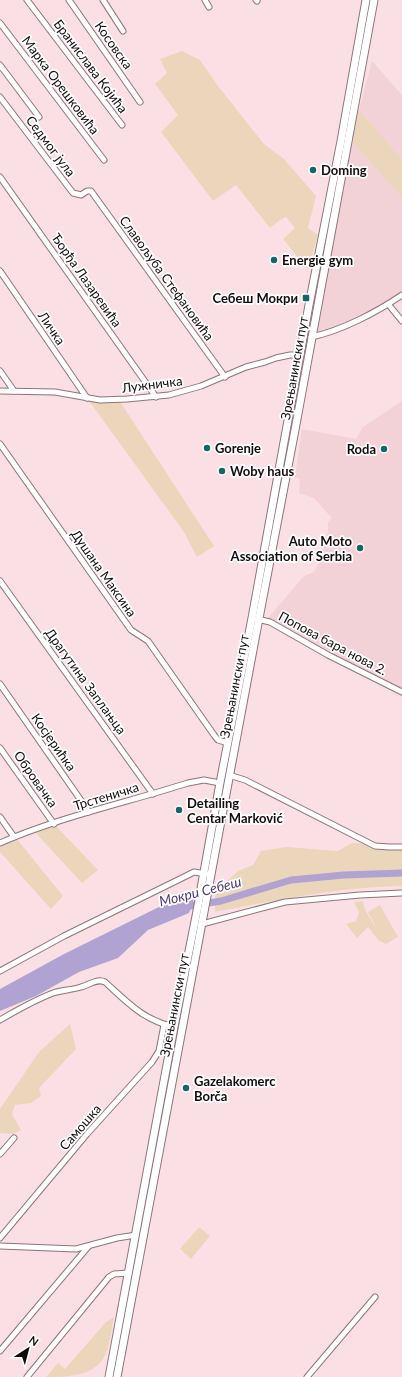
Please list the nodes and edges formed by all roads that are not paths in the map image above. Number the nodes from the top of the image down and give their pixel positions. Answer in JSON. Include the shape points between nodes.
{"nodes":[{"id":1,"x":28,"y":0,"type":"edge"},
{"id":2,"x":69,"y":0,"type":"edge"},
{"id":3,"x":103,"y":0,"type":"edge"},
{"id":4,"x":205,"y":0,"type":"edge"},
{"id":5,"x":366,"y":0,"type":"edge"},
{"id":6,"x":374,"y":0,"type":"edge"},
{"id":7,"x":209,"y":7,"type":"dead end"},
{"id":8,"x":0,"y":23,"type":"edge"},
{"id":9,"x":123,"y":31,"type":"dead end"},
{"id":10,"x":0,"y":65,"type":"edge"},
{"id":11,"x":0,"y":97,"type":"edge"},
{"id":12,"x":140,"y":102,"type":"dead end"},
{"id":13,"x":39,"y":117,"type":"dead end"},
{"id":14,"x":122,"y":125,"type":"dead end"},
{"id":15,"x":104,"y":160,"type":"dead end"},
{"id":16,"x":0,"y":177,"type":"edge"},
{"id":17,"x":91,"y":191,"type":"joint"},
{"id":18,"x":0,"y":271,"type":"edge"},
{"id":19,"x":402,"y":295,"type":"edge"},
{"id":20,"x":388,"y":304,"type":"junction"},
{"id":21,"x":402,"y":321,"type":"edge"},
{"id":22,"x":311,"y":337,"type":"junction"},
{"id":23,"x":301,"y":355,"type":"junction"},
{"id":24,"x":0,"y":371,"type":"edge"},
{"id":25,"x":225,"y":377,"type":"junction"},
{"id":26,"x":0,"y":390,"type":"edge"},
{"id":27,"x":14,"y":391,"type":"junction"},
{"id":28,"x":156,"y":397,"type":"junction"},
{"id":29,"x":87,"y":398,"type":"junction"},
{"id":30,"x":0,"y":444,"type":"edge"},
{"id":31,"x":0,"y":581,"type":"edge"},
{"id":32,"x":255,"y":618,"type":"junction"},
{"id":33,"x":0,"y":684,"type":"edge"},
{"id":34,"x":402,"y":692,"type":"edge"},
{"id":35,"x":228,"y":742,"type":"junction"},
{"id":36,"x":0,"y":748,"type":"edge"},
{"id":37,"x":229,"y":775,"type":"junction"},
{"id":38,"x":220,"y":783,"type":"junction"},
{"id":39,"x":154,"y":794,"type":"junction"},
{"id":40,"x":89,"y":812,"type":"junction"},
{"id":41,"x":0,"y":817,"type":"edge"},
{"id":42,"x":54,"y":824,"type":"junction"},
{"id":43,"x":14,"y":837,"type":"junction"},
{"id":44,"x":0,"y":844,"type":"edge"},
{"id":45,"x":402,"y":847,"type":"edge"},
{"id":46,"x":208,"y":874,"type":"junction"},
{"id":47,"x":402,"y":893,"type":"edge"},
{"id":48,"x":201,"y":911,"type":"junction"},
{"id":49,"x":202,"y":924,"type":"junction"},
{"id":50,"x":0,"y":972,"type":"edge"},
{"id":51,"x":0,"y":1020,"type":"edge"},
{"id":52,"x":164,"y":1025,"type":"junction"},
{"id":53,"x":174,"y":1027,"type":"junction"},
{"id":54,"x":14,"y":1138,"type":"dead end"},
{"id":55,"x":0,"y":1154,"type":"edge"},
{"id":56,"x":136,"y":1235,"type":"junction"},
{"id":57,"x":0,"y":1238,"type":"edge"},
{"id":58,"x":0,"y":1246,"type":"edge"},
{"id":59,"x":89,"y":1246,"type":"junction"},
{"id":60,"x":129,"y":1273,"type":"junction"},
{"id":61,"x":375,"y":1297,"type":"dead end"},
{"id":62,"x":0,"y":1351,"type":"edge"},
{"id":63,"x":27,"y":1377,"type":"edge"},
{"id":64,"x":109,"y":1377,"type":"edge"},
{"id":65,"x":117,"y":1377,"type":"edge"},
{"id":66,"x":307,"y":1377,"type":"edge"}],
"edges":[{"from":1,"to":14,"type":"street","name":"Бранислава Којића"},
{"from":2,"to":12,"type":"street","name":"Косовска"},
{"from":3,"to":9,"type":"street"},
{"from":4,"to":7,"type":"street"},
{"from":5,"to":23,"type":"main road","name":"Зрењанински пут"},
{"from":6,"to":22,"type":"main road","name":"Зрењанински пут"},
{"from":8,"to":15,"type":"street","name":"Марка Орешковића"},
{"from":10,"to":13,"type":"street"},
{"from":11,"to":17,"type":"street","name":"Седмог јула","via":[[73,193],[81,195]]},
{"from":16,"to":28,"type":"street","name":"Ђорђа Лазаревића"},
{"from":17,"to":25,"type":"street","name":"Славољуба Стефановића"},
{"from":18,"to":29,"type":"street","name":"Личка"},
{"from":19,"to":20,"type":"street"},
{"from":20,"to":21,"type":"street"},
{"from":20,"to":22,"type":"street","via":[[336,330]]},
{"from":22,"to":32,"type":"main road","name":"Зрењанински пут","via":[[295,430]]},
{"from":23,"to":25,"type":"street","name":"Лужничка","via":[[290,354],[246,367]]},
{"from":23,"to":32,"type":"main road","name":"Зрењанински пут"},
{"from":24,"to":27,"type":"street"},
{"from":25,"to":28,"type":"street","name":"Лужничка","via":[[185,392]]},
{"from":26,"to":27,"type":"street","name":"Лужничка"},
{"from":27,"to":29,"type":"street","name":"Лужничка","via":[[55,392]]},
{"from":28,"to":29,"type":"street","name":"Лужничка","via":[[119,400]]},
{"from":30,"to":35,"type":"street","name":"Душана Максина","via":[[131,630],[148,641],[218,740]]},
{"from":31,"to":39,"type":"street","name":"Драгутина Заплањца"},
{"from":32,"to":34,"type":"street","name":"Попова бара нова 2.","via":[[270,622]]},
{"from":32,"to":35,"type":"main road","name":"Зрењанински пут"},
{"from":32,"to":37,"type":"main road","name":"Зрењанински пут"},
{"from":33,"to":40,"type":"street","name":"Косјерићка"},
{"from":35,"to":38,"type":"main road","name":"Зрењанински пут"},
{"from":36,"to":42,"type":"street","name":"Обровачка"},
{"from":37,"to":45,"type":"street","via":[[245,780],[368,843],[381,847]]},
{"from":37,"to":46,"type":"main road","name":"Зрењанински пут"},
{"from":38,"to":39,"type":"street","name":"Трстеничка","via":[[194,781]]},
{"from":38,"to":46,"type":"main road","name":"Зрењанински пут"},
{"from":39,"to":40,"type":"street","name":"Трстеничка"},
{"from":40,"to":42,"type":"street","name":"Трстеничка"},
{"from":41,"to":43,"type":"street"},
{"from":42,"to":43,"type":"street","name":"Трстеничка"},
{"from":43,"to":44,"type":"street","name":"Трстеничка"},
{"from":46,"to":48,"type":"main road","name":"Зрењанински пут"},
{"from":46,"to":50,"type":"street","via":[[194,872],[64,936]]},
{"from":47,"to":49,"type":"street","via":[[285,902]]},
{"from":48,"to":49,"type":"main road","name":"Зрењанински пут"},
{"from":48,"to":53,"type":"main road","name":"Зрењанински пут"},
{"from":49,"to":65,"type":"main road","name":"Зрењанински пут"},
{"from":51,"to":52,"type":"street","name":"Зрењанински пут","via":[[42,997],[102,980],[129,1005]]},
{"from":52,"to":53,"type":"street","name":"Зрењанински пут"},
{"from":52,"to":57,"type":"street","name":"Самошка","via":[[158,1051],[152,1062]]},
{"from":53,"to":56,"type":"main road","name":"Зрењанински пут"},
{"from":54,"to":55,"type":"street"},
{"from":56,"to":59,"type":"street"},
{"from":56,"to":60,"type":"main road","name":"Зрењанински пут"},
{"from":58,"to":59,"type":"street","via":[[68,1250]]},
{"from":59,"to":62,"type":"street"},
{"from":60,"to":63,"type":"street","via":[[110,1277]]},
{"from":60,"to":64,"type":"main road","name":"Зрењанински пут"},
{"from":61,"to":66,"type":"street"}]}
